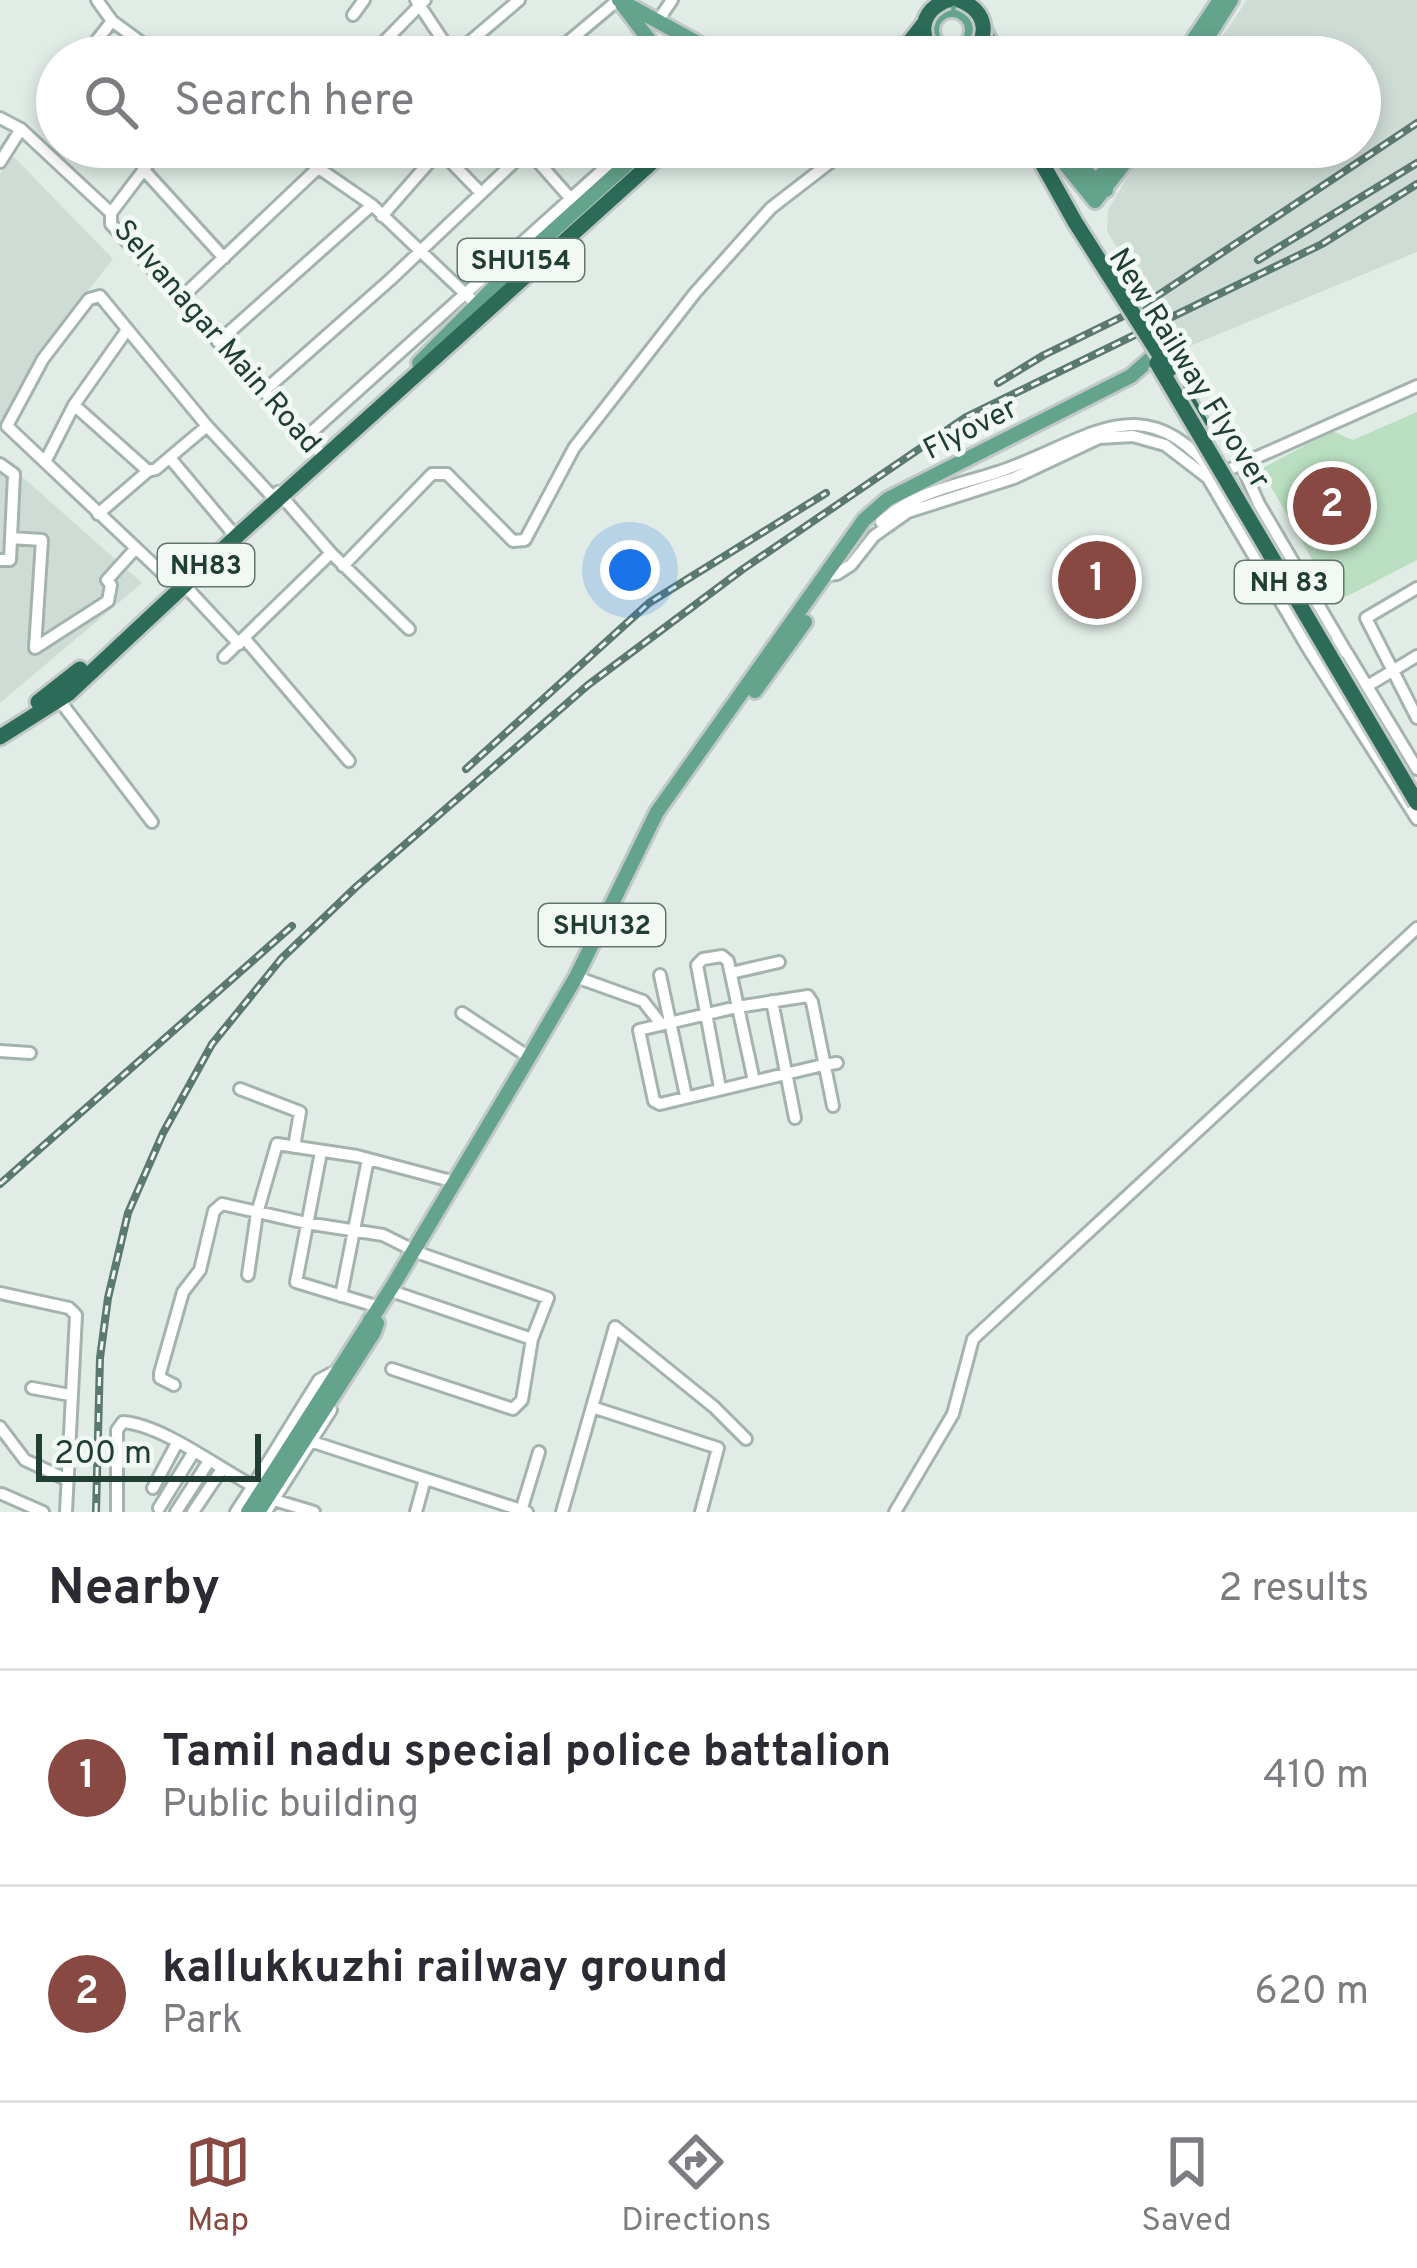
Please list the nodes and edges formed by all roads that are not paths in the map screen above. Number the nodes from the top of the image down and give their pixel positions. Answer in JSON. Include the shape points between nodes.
{"nodes":[{"id":1,"x":97,"y":0,"type":"edge"},
{"id":2,"x":364,"y":0,"type":"edge"},
{"id":3,"x":519,"y":0,"type":"edge"},
{"id":4,"x":618,"y":0,"type":"edge"},
{"id":5,"x":672,"y":0,"type":"edge"},
{"id":6,"x":1220,"y":0,"type":"edge"},
{"id":7,"x":1231,"y":0,"type":"edge"},
{"id":8,"x":420,"y":2,"type":"edge"},
{"id":9,"x":939,"y":8,"type":"edge"},
{"id":10,"x":970,"y":11,"type":"edge"},
{"id":11,"x":353,"y":15,"type":"dead end"},
{"id":12,"x":112,"y":21,"type":"junction"},
{"id":13,"x":657,"y":22,"type":"junction"},
{"id":14,"x":100,"y":36,"type":"edge"},
{"id":15,"x":132,"y":36,"type":"edge"},
{"id":16,"x":386,"y":36,"type":"edge"},
{"id":17,"x":441,"y":36,"type":"edge"},
{"id":18,"x":477,"y":36,"type":"edge"},
{"id":19,"x":574,"y":36,"type":"edge"},
{"id":20,"x":646,"y":36,"type":"edge"},
{"id":21,"x":683,"y":36,"type":"edge"},
{"id":22,"x":915,"y":36,"type":"edge"},
{"id":23,"x":917,"y":36,"type":"edge"},
{"id":24,"x":954,"y":36,"type":"edge"},
{"id":25,"x":1196,"y":36,"type":"edge"},
{"id":26,"x":1208,"y":36,"type":"edge"},
{"id":27,"x":0,"y":118,"type":"edge"},
{"id":28,"x":21,"y":129,"type":"junction"},
{"id":29,"x":36,"y":143,"type":"edge"},
{"id":30,"x":0,"y":162,"type":"edge"},
{"id":31,"x":63,"y":168,"type":"edge"},
{"id":32,"x":319,"y":168,"type":"joint"},
{"id":33,"x":425,"y":168,"type":"edge"},
{"id":34,"x":457,"y":168,"type":"edge"},
{"id":35,"x":507,"y":168,"type":"edge"},
{"id":36,"x":544,"y":168,"type":"edge"},
{"id":37,"x":605,"y":168,"type":"edge"},
{"id":38,"x":622,"y":168,"type":"edge"},
{"id":39,"x":645,"y":168,"type":"edge"},
{"id":40,"x":647,"y":168,"type":"edge"},
{"id":41,"x":823,"y":168,"type":"edge"},
{"id":42,"x":1042,"y":168,"type":"edge"},
{"id":43,"x":1074,"y":168,"type":"edge"},
{"id":44,"x":1078,"y":168,"type":"edge"},
{"id":45,"x":1110,"y":168,"type":"edge"},
{"id":46,"x":1116,"y":168,"type":"edge"},
{"id":47,"x":143,"y":169,"type":"joint"},
{"id":48,"x":1096,"y":189,"type":"junction"},
{"id":49,"x":481,"y":193,"type":"junction"},
{"id":50,"x":571,"y":199,"type":"junction"},
{"id":51,"x":372,"y":205,"type":"junction"},
{"id":52,"x":111,"y":213,"type":"junction"},
{"id":53,"x":382,"y":215,"type":"junction"},
{"id":54,"x":419,"y":250,"type":"junction"},
{"id":55,"x":224,"y":259,"type":"junction"},
{"id":56,"x":180,"y":299,"type":"junction"},
{"id":57,"x":471,"y":299,"type":"junction"},
{"id":58,"x":127,"y":330,"type":"junction"},
{"id":59,"x":218,"y":342,"type":"junction"},
{"id":60,"x":1157,"y":357,"type":"junction"},
{"id":61,"x":405,"y":382,"type":"junction"},
{"id":62,"x":1417,"y":386,"type":"edge"},
{"id":63,"x":262,"y":392,"type":"junction"},
{"id":64,"x":74,"y":406,"type":"junction"},
{"id":65,"x":207,"y":426,"type":"junction"},
{"id":66,"x":304,"y":439,"type":"junction"},
{"id":67,"x":322,"y":454,"type":"junction"},
{"id":68,"x":170,"y":458,"type":"junction"},
{"id":69,"x":45,"y":462,"type":"junction"},
{"id":70,"x":0,"y":464,"type":"edge"},
{"id":71,"x":1241,"y":464,"type":"junction"},
{"id":72,"x":148,"y":471,"type":"junction"},
{"id":73,"x":1212,"y":476,"type":"junction"},
{"id":74,"x":276,"y":493,"type":"junction"},
{"id":75,"x":98,"y":514,"type":"junction"},
{"id":76,"x":231,"y":531,"type":"junction"},
{"id":77,"x":11,"y":538,"type":"junction"},
{"id":78,"x":136,"y":548,"type":"junction"},
{"id":79,"x":331,"y":553,"type":"junction"},
{"id":80,"x":0,"y":560,"type":"edge"},
{"id":81,"x":343,"y":566,"type":"junction"},
{"id":82,"x":836,"y":568,"type":"junction"},
{"id":83,"x":179,"y":584,"type":"junction"},
{"id":84,"x":1417,"y":589,"type":"edge"},
{"id":85,"x":131,"y":629,"type":"junction"},
{"id":86,"x":409,"y":629,"type":"dead end"},
{"id":87,"x":242,"y":642,"type":"junction"},
{"id":88,"x":1309,"y":650,"type":"junction"},
{"id":89,"x":1348,"y":655,"type":"junction"},
{"id":90,"x":1417,"y":656,"type":"edge"},
{"id":91,"x":224,"y":657,"type":"dead end"},
{"id":92,"x":1390,"y":671,"type":"junction"},
{"id":93,"x":1369,"y":685,"type":"junction"},
{"id":94,"x":60,"y":700,"type":"junction"},
{"id":95,"x":1417,"y":718,"type":"edge"},
{"id":96,"x":5,"y":728,"type":"edge"},
{"id":97,"x":349,"y":760,"type":"dead end"},
{"id":98,"x":1417,"y":769,"type":"edge"},
{"id":99,"x":1417,"y":786,"type":"edge"},
{"id":100,"x":1417,"y":803,"type":"edge"},
{"id":101,"x":1417,"y":819,"type":"edge"},
{"id":102,"x":152,"y":822,"type":"dead end"},
{"id":103,"x":1417,"y":928,"type":"edge"},
{"id":104,"x":779,"y":962,"type":"dead end"},
{"id":105,"x":731,"y":973,"type":"junction"},
{"id":106,"x":660,"y":975,"type":"dead end"},
{"id":107,"x":578,"y":977,"type":"junction"},
{"id":108,"x":772,"y":1001,"type":"junction"},
{"id":109,"x":736,"y":1006,"type":"junction"},
{"id":110,"x":463,"y":1013,"type":"dead end"},
{"id":111,"x":706,"y":1013,"type":"junction"},
{"id":112,"x":666,"y":1023,"type":"junction"},
{"id":113,"x":0,"y":1051,"type":"edge"},
{"id":114,"x":30,"y":1053,"type":"dead end"},
{"id":115,"x":529,"y":1057,"type":"junction"},
{"id":116,"x":830,"y":1064,"type":"junction"},
{"id":117,"x":786,"y":1074,"type":"junction"},
{"id":118,"x":754,"y":1081,"type":"junction"},
{"id":119,"x":720,"y":1088,"type":"junction"},
{"id":120,"x":240,"y":1089,"type":"dead end"},
{"id":121,"x":686,"y":1096,"type":"junction"},
{"id":122,"x":833,"y":1106,"type":"dead end"},
{"id":123,"x":795,"y":1118,"type":"dead end"},
{"id":124,"x":294,"y":1148,"type":"junction"},
{"id":125,"x":321,"y":1152,"type":"junction"},
{"id":126,"x":368,"y":1159,"type":"junction"},
{"id":127,"x":455,"y":1182,"type":"junction"},
{"id":128,"x":257,"y":1213,"type":"junction"},
{"id":129,"x":306,"y":1223,"type":"junction"},
{"id":130,"x":353,"y":1230,"type":"junction"},
{"id":131,"x":417,"y":1252,"type":"junction"},
{"id":132,"x":248,"y":1275,"type":"dead end"},
{"id":133,"x":0,"y":1293,"type":"edge"},
{"id":134,"x":397,"y":1293,"type":"junction"},
{"id":135,"x":341,"y":1296,"type":"junction"},
{"id":136,"x":375,"y":1318,"type":"junction"},
{"id":137,"x":532,"y":1339,"type":"junction"},
{"id":138,"x":392,"y":1369,"type":"dead end"},
{"id":139,"x":335,"y":1383,"type":"junction"},
{"id":140,"x":174,"y":1385,"type":"dead end"},
{"id":141,"x":32,"y":1388,"type":"dead end"},
{"id":142,"x":70,"y":1395,"type":"junction"},
{"id":143,"x":592,"y":1407,"type":"junction"},
{"id":144,"x":0,"y":1427,"type":"edge"},
{"id":145,"x":746,"y":1438,"type":"dead end"},
{"id":146,"x":313,"y":1442,"type":"junction"},
{"id":147,"x":177,"y":1443,"type":"junction"},
{"id":148,"x":539,"y":1452,"type":"dead end"},
{"id":149,"x":193,"y":1453,"type":"junction"},
{"id":150,"x":208,"y":1461,"type":"junction"},
{"id":151,"x":221,"y":1469,"type":"junction"},
{"id":152,"x":425,"y":1479,"type":"junction"},
{"id":153,"x":68,"y":1480,"type":"junction"},
{"id":154,"x":253,"y":1486,"type":"junction"},
{"id":155,"x":153,"y":1489,"type":"dead end"},
{"id":156,"x":2,"y":1494,"type":"edge"},
{"id":157,"x":274,"y":1500,"type":"junction"},
{"id":158,"x":159,"y":1508,"type":"dead end"},
{"id":159,"x":524,"y":1511,"type":"edge"},
{"id":160,"x":44,"y":1512,"type":"edge"},
{"id":161,"x":66,"y":1512,"type":"edge"},
{"id":162,"x":117,"y":1512,"type":"edge"},
{"id":163,"x":176,"y":1512,"type":"edge"},
{"id":164,"x":193,"y":1512,"type":"edge"},
{"id":165,"x":236,"y":1512,"type":"edge"},
{"id":166,"x":248,"y":1512,"type":"edge"},
{"id":167,"x":262,"y":1512,"type":"edge"},
{"id":168,"x":314,"y":1512,"type":"edge"},
{"id":169,"x":416,"y":1512,"type":"edge"},
{"id":170,"x":562,"y":1512,"type":"edge"},
{"id":171,"x":701,"y":1512,"type":"edge"},
{"id":172,"x":895,"y":1512,"type":"edge"}],
"edges":[{"from":1,"to":12,"type":"street"},
{"from":2,"to":11,"type":"street"},
{"from":3,"to":18,"type":"street"},
{"from":4,"to":13,"type":"main road"},
{"from":4,"to":19,"type":"street"},
{"from":4,"to":20,"type":"main road"},
{"from":5,"to":13,"type":"street"},
{"from":6,"to":25,"type":"main road"},
{"from":7,"to":26,"type":"main road"},
{"from":8,"to":16,"type":"street"},
{"from":8,"to":17,"type":"street"},
{"from":9,"to":10,"type":"main road"},
{"from":9,"to":22,"type":"highway","bridge":true},
{"from":9,"to":23,"type":"main road"},
{"from":9,"to":24,"type":"highway","bridge":true},
{"from":12,"to":14,"type":"street"},
{"from":12,"to":15,"type":"street"},
{"from":13,"to":21,"type":"main road"},
{"from":27,"to":28,"type":"street","name":"Selvanagar Main Road"},
{"from":28,"to":29,"type":"street","name":"Selvanagar Main Road"},
{"from":28,"to":30,"type":"street"},
{"from":31,"to":52,"type":"street","name":"Selvanagar Main Road"},
{"from":32,"to":51,"type":"street"},
{"from":32,"to":55,"type":"street"},
{"from":33,"to":53,"type":"street"},
{"from":34,"to":49,"type":"street"},
{"from":35,"to":49,"type":"street"},
{"from":36,"to":50,"type":"street"},
{"from":37,"to":50,"type":"street"},
{"from":38,"to":57,"type":"main road","number":"SHU154"},
{"from":39,"to":61,"type":"highway","number":"NH83"},
{"from":40,"to":61,"type":"main road","number":"NH83","via":[[446,357]]},
{"from":41,"to":81,"type":"street","via":[[771,208],[695,293],[574,448],[525,541],[513,541],[438,472]]},
{"from":42,"to":60,"type":"highway","name":"New Railway Flyover","bridge":true},
{"from":43,"to":48,"type":"main road"},
{"from":44,"to":48,"type":"main road"},
{"from":45,"to":48,"type":"main road"},
{"from":46,"to":48,"type":"main road"},
{"from":47,"to":52,"type":"street"},
{"from":47,"to":55,"type":"street"},
{"from":49,"to":54,"type":"street"},
{"from":50,"to":57,"type":"street"},
{"from":51,"to":53,"type":"street"},
{"from":51,"to":59,"type":"street"},
{"from":52,"to":56,"type":"street","name":"Selvanagar Main Road","via":[[111,224]]},
{"from":53,"to":54,"type":"street"},
{"from":54,"to":57,"type":"street"},
{"from":54,"to":63,"type":"street"},
{"from":55,"to":56,"type":"street"},
{"from":56,"to":59,"type":"street","name":"Selvanagar Main Road"},
{"from":57,"to":61,"type":"main road","number":"SHU154"},
{"from":57,"to":66,"type":"street"},
{"from":58,"to":64,"type":"street"},
{"from":58,"to":65,"type":"street"},
{"from":58,"to":69,"type":"street","via":[[93,296],[43,359],[7,426]]},
{"from":59,"to":63,"type":"street","name":"Selvanagar Main Road"},
{"from":60,"to":82,"type":"main road","name":"Flyover","via":[[1080,409],[891,503]]},
{"from":60,"to":99,"type":"highway","name":"New Railway Flyover","bridge":true},
{"from":60,"to":100,"type":"highway","name":"New Railway Flyover","number":"NH 83","bridge":true},
{"from":61,"to":67,"type":"highway","number":"NH83"},
{"from":62,"to":71,"type":"street"},
{"from":63,"to":66,"type":"street","name":"Selvanagar Main Road"},
{"from":64,"to":69,"type":"street"},
{"from":64,"to":72,"type":"street"},
{"from":65,"to":68,"type":"street"},
{"from":65,"to":74,"type":"street"},
{"from":66,"to":67,"type":"street","name":"Selvanagar Main Road"},
{"from":67,"to":74,"type":"highway","number":"NH83"},
{"from":68,"to":72,"type":"street"},
{"from":68,"to":76,"type":"street"},
{"from":69,"to":75,"type":"street"},
{"from":70,"to":77,"type":"street","via":[[14,474]]},
{"from":71,"to":73,"type":"street"},
{"from":71,"to":89,"type":"street"},
{"from":72,"to":75,"type":"street"},
{"from":73,"to":82,"type":"street","via":[[1165,445],[1100,438],[1014,478],[908,512]]},
{"from":73,"to":88,"type":"street"},
{"from":73,"to":89,"type":"street","via":[[1313,634]]},
{"from":74,"to":76,"type":"highway","number":"NH83"},
{"from":74,"to":79,"type":"street"},
{"from":74,"to":83,"type":"highway","number":"NH83"},
{"from":75,"to":78,"type":"street"},
{"from":76,"to":83,"type":"highway","number":"NH83"},
{"from":77,"to":78,"type":"street","via":[[42,540],[35,648],[108,601],[107,580]]},
{"from":77,"to":80,"type":"street","via":[[10,560]]},
{"from":78,"to":83,"type":"street"},
{"from":79,"to":81,"type":"street"},
{"from":79,"to":87,"type":"street"},
{"from":81,"to":86,"type":"street"},
{"from":82,"to":107,"type":"main road","number":"SHU132","via":[[657,812]]},
{"from":83,"to":85,"type":"highway","number":"NH83"},
{"from":83,"to":87,"type":"street"},
{"from":84,"to":92,"type":"street","via":[[1366,618]]},
{"from":85,"to":94,"type":"highway","number":"NH83"},
{"from":85,"to":96,"type":"highway","number":"NH83"},
{"from":87,"to":91,"type":"street"},
{"from":87,"to":97,"type":"street"},
{"from":88,"to":89,"type":"street"},
{"from":88,"to":101,"type":"street"},
{"from":89,"to":93,"type":"street"},
{"from":90,"to":92,"type":"street"},
{"from":92,"to":93,"type":"street"},
{"from":92,"to":95,"type":"street"},
{"from":93,"to":98,"type":"street"},
{"from":94,"to":96,"type":"highway","number":"NH83"},
{"from":94,"to":102,"type":"street"},
{"from":103,"to":172,"type":"street","via":[[973,1340],[953,1414]]},
{"from":104,"to":105,"type":"street"},
{"from":105,"to":109,"type":"street"},
{"from":105,"to":111,"type":"street","via":[[727,957],[699,961]]},
{"from":106,"to":112,"type":"street"},
{"from":107,"to":112,"type":"street","via":[[643,1001]]},
{"from":107,"to":115,"type":"main road","number":"SHU132"},
{"from":107,"to":131,"type":"main road"},
{"from":108,"to":109,"type":"street"},
{"from":108,"to":116,"type":"street","via":[[808,996]]},
{"from":108,"to":117,"type":"street"},
{"from":109,"to":111,"type":"street"},
{"from":109,"to":118,"type":"street"},
{"from":110,"to":115,"type":"street"},
{"from":111,"to":112,"type":"street"},
{"from":111,"to":119,"type":"street"},
{"from":112,"to":121,"type":"street"},
{"from":112,"to":121,"type":"street","via":[[639,1030],[654,1101]]},
{"from":113,"to":114,"type":"street"},
{"from":115,"to":127,"type":"main road","number":"SHU132"},
{"from":116,"to":117,"type":"street"},
{"from":116,"to":122,"type":"street"},
{"from":117,"to":118,"type":"street"},
{"from":117,"to":123,"type":"street"},
{"from":118,"to":119,"type":"street"},
{"from":119,"to":121,"type":"street"},
{"from":120,"to":124,"type":"street","via":[[300,1112]]},
{"from":124,"to":125,"type":"street"},
{"from":124,"to":128,"type":"street","via":[[275,1145]]},
{"from":125,"to":126,"type":"street"},
{"from":125,"to":129,"type":"street"},
{"from":126,"to":127,"type":"street"},
{"from":126,"to":130,"type":"street"},
{"from":127,"to":131,"type":"main road","number":"SHU132"},
{"from":128,"to":129,"type":"street"},
{"from":128,"to":132,"type":"street"},
{"from":128,"to":140,"type":"street","via":[[216,1205],[203,1263],[183,1292],[160,1373]]},
{"from":129,"to":130,"type":"street"},
{"from":129,"to":135,"type":"street","via":[[296,1282]]},
{"from":130,"to":131,"type":"street"},
{"from":130,"to":135,"type":"street"},
{"from":131,"to":134,"type":"main road"},
{"from":131,"to":136,"type":"main road","number":"SHU132"},
{"from":131,"to":137,"type":"street","via":[[548,1298]]},
{"from":133,"to":142,"type":"street","via":[[74,1310]]},
{"from":134,"to":136,"type":"main road"},
{"from":134,"to":137,"type":"street"},
{"from":135,"to":136,"type":"street"},
{"from":136,"to":139,"type":"main road","number":"SHU132"},
{"from":137,"to":138,"type":"street","via":[[522,1400],[513,1409]]},
{"from":139,"to":146,"type":"street","via":[[339,1399]]},
{"from":139,"to":154,"type":"street","via":[[319,1380]]},
{"from":139,"to":166,"type":"main road","number":"SHU132"},
{"from":139,"to":167,"type":"main road","number":"SHU132"},
{"from":141,"to":142,"type":"street"},
{"from":142,"to":153,"type":"street"},
{"from":143,"to":145,"type":"street","via":[[615,1328]]},
{"from":143,"to":170,"type":"street"},
{"from":143,"to":171,"type":"street","via":[[714,1444]]},
{"from":144,"to":153,"type":"street","via":[[25,1460]]},
{"from":146,"to":152,"type":"street"},
{"from":146,"to":157,"type":"street"},
{"from":147,"to":149,"type":"street"},
{"from":147,"to":155,"type":"street"},
{"from":147,"to":162,"type":"street","via":[[119,1425]]},
{"from":148,"to":159,"type":"street"},
{"from":149,"to":150,"type":"street"},
{"from":149,"to":158,"type":"street"},
{"from":150,"to":151,"type":"street"},
{"from":150,"to":163,"type":"street"},
{"from":151,"to":154,"type":"street"},
{"from":151,"to":164,"type":"street"},
{"from":152,"to":159,"type":"street"},
{"from":152,"to":169,"type":"street"},
{"from":153,"to":161,"type":"street"},
{"from":154,"to":165,"type":"street"},
{"from":156,"to":160,"type":"street"},
{"from":157,"to":167,"type":"street"},
{"from":157,"to":168,"type":"street"}]}
